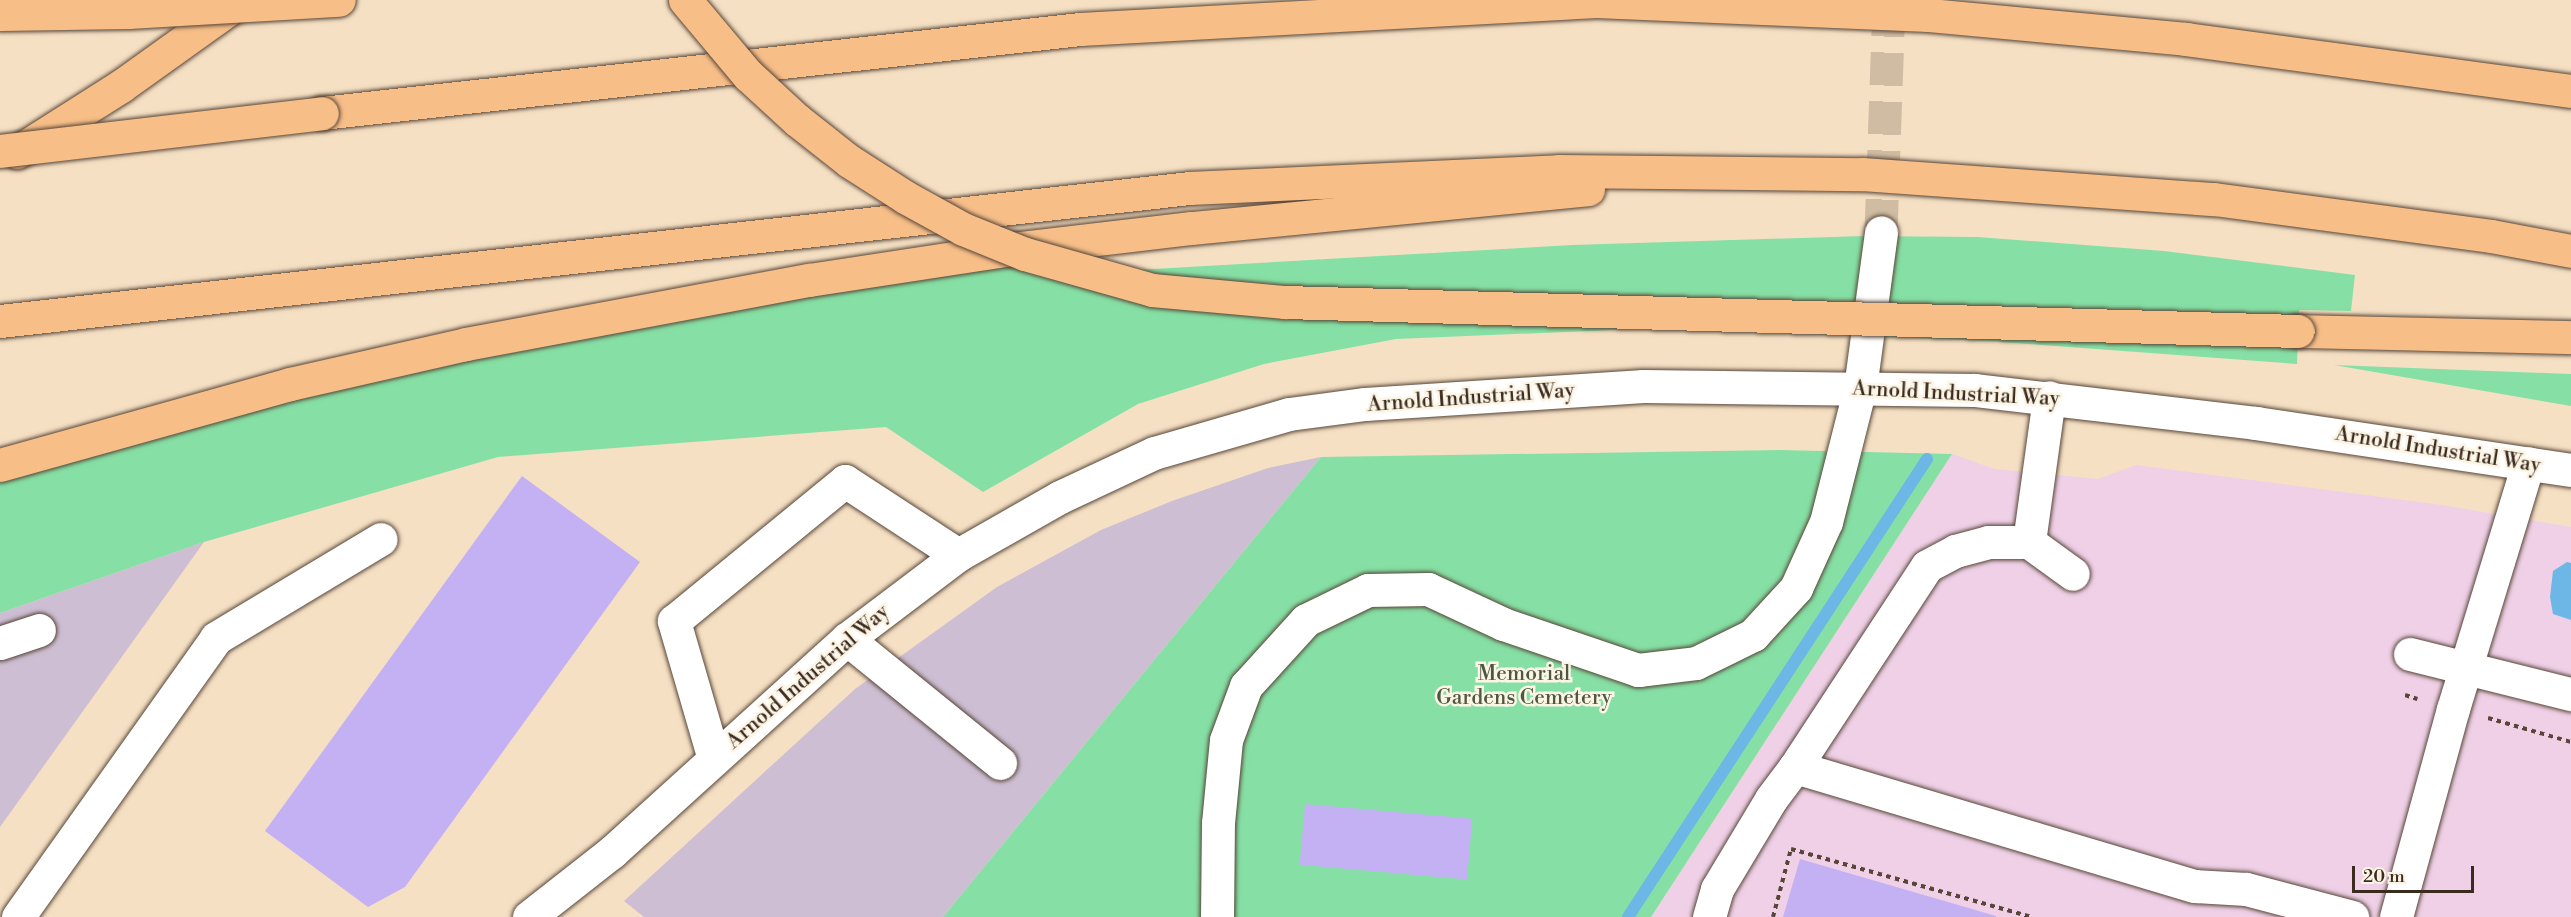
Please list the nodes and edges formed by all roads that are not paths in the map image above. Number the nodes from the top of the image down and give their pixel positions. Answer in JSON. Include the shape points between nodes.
{"nodes":[{"id":1,"x":241,"y":0,"type":"edge"},
{"id":2,"x":339,"y":0,"type":"edge"},
{"id":3,"x":685,"y":0,"type":"edge"},
{"id":4,"x":1593,"y":1,"type":"edge"},
{"id":5,"x":0,"y":14,"type":"edge"},
{"id":6,"x":2571,"y":91,"type":"edge"},
{"id":7,"x":0,"y":151,"type":"edge"},
{"id":8,"x":0,"y":162,"type":"edge"},
{"id":9,"x":1751,"y":172,"type":"junction"},
{"id":10,"x":1881,"y":232,"type":"tunnel mouth"},
{"id":11,"x":2571,"y":251,"type":"edge"},
{"id":12,"x":0,"y":321,"type":"edge"},
{"id":13,"x":2571,"y":337,"type":"edge"},
{"id":14,"x":1860,"y":388,"type":"junction"},
{"id":15,"x":2049,"y":397,"type":"junction"},
{"id":16,"x":2528,"y":463,"type":"junction"},
{"id":17,"x":0,"y":465,"type":"edge"},
{"id":18,"x":2571,"y":470,"type":"edge"},
{"id":19,"x":381,"y":539,"type":"dead end"},
{"id":20,"x":2029,"y":542,"type":"junction"},
{"id":21,"x":958,"y":555,"type":"junction"},
{"id":22,"x":2073,"y":574,"type":"dead end"},
{"id":23,"x":39,"y":630,"type":"dead end"},
{"id":24,"x":847,"y":639,"type":"junction"},
{"id":25,"x":0,"y":643,"type":"edge"},
{"id":26,"x":2410,"y":654,"type":"dead end"},
{"id":27,"x":2466,"y":667,"type":"junction"},
{"id":28,"x":2571,"y":694,"type":"edge"},
{"id":29,"x":714,"y":759,"type":"junction"},
{"id":30,"x":1000,"y":763,"type":"dead end"},
{"id":31,"x":1795,"y":767,"type":"junction"},
{"id":32,"x":18,"y":917,"type":"edge"},
{"id":33,"x":529,"y":917,"type":"edge"},
{"id":34,"x":1217,"y":917,"type":"edge"},
{"id":35,"x":1709,"y":917,"type":"edge"},
{"id":36,"x":2352,"y":917,"type":"edge"},
{"id":37,"x":2396,"y":917,"type":"edge"}],
"edges":[{"from":1,"to":8,"type":"highway","via":[[121,86]]},
{"from":2,"to":5,"type":"highway","bridge":true,"via":[[128,12]]},
{"from":3,"to":13,"type":"highway","bridge":true,"via":[[748,75],[797,120],[849,161],[905,197],[963,229],[1025,254],[1152,290],[1297,302]]},
{"from":4,"to":6,"type":"highway","via":[[1929,15],[2186,39]]},
{"from":4,"to":7,"type":"highway","bridge":true,"via":[[1080,29]]},
{"from":9,"to":11,"type":"highway","via":[[1929,178],[2214,199],[2491,236]]},
{"from":9,"to":12,"type":"highway","via":[[1559,171],[1189,188]]},
{"from":9,"to":17,"type":"highway","via":[[1168,231],[1004,250],[797,282],[477,342],[312,379]]},
{"from":10,"to":14,"type":"street"},
{"from":14,"to":15,"type":"street","name":"Arnold Industrial Way","via":[[1975,390]]},
{"from":14,"to":21,"type":"street","name":"Arnold Industrial Way","via":[[1643,386],[1365,404],[1289,414],[1154,453],[1060,496]]},
{"from":14,"to":34,"type":"street","via":[[1827,522],[1796,588],[1753,635],[1696,663],[1638,670],[1503,624],[1428,589],[1368,590],[1306,620],[1246,687],[1226,740],[1218,823]]},
{"from":15,"to":16,"type":"street","name":"Arnold Industrial Way"},
{"from":15,"to":20,"type":"street"},
{"from":16,"to":18,"type":"street","name":"Arnold Industrial Way"},
{"from":16,"to":27,"type":"street"},
{"from":19,"to":32,"type":"street","via":[[216,638]]},
{"from":20,"to":22,"type":"street"},
{"from":20,"to":31,"type":"street","via":[[1988,542],[1955,551],[1927,566]]},
{"from":21,"to":24,"type":"street","name":"Arnold Industrial Way"},
{"from":21,"to":29,"type":"street","via":[[845,481],[674,621]]},
{"from":23,"to":25,"type":"street"},
{"from":24,"to":29,"type":"street","name":"Arnold Industrial Way"},
{"from":24,"to":30,"type":"street"},
{"from":26,"to":27,"type":"street"},
{"from":27,"to":28,"type":"street"},
{"from":27,"to":37,"type":"street"},
{"from":29,"to":33,"type":"street","name":"Arnold Industrial Way","via":[[612,852]]},
{"from":31,"to":35,"type":"street","via":[[1717,889]]},
{"from":31,"to":36,"type":"street","via":[[2193,886],[2246,889]]}]}
